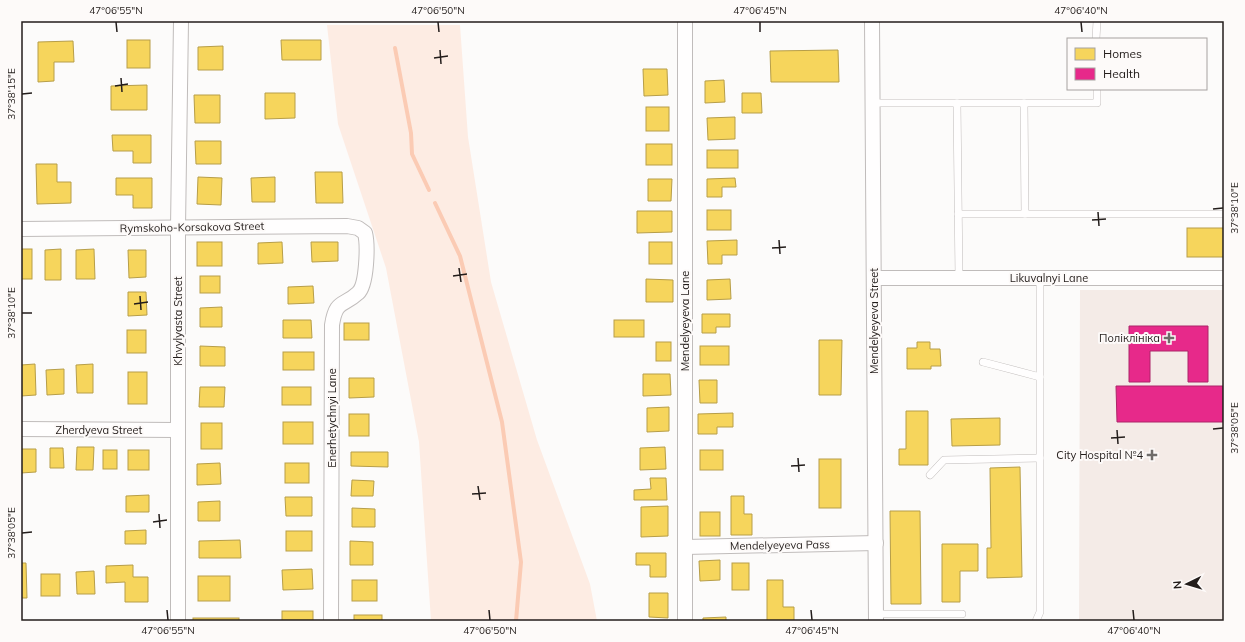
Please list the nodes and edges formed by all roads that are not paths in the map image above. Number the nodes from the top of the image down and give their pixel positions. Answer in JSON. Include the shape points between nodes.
{"nodes":[{"id":1,"x":182,"y":21,"type":"edge"},
{"id":2,"x":685,"y":21,"type":"edge"},
{"id":3,"x":872,"y":21,"type":"edge"},
{"id":4,"x":1096,"y":21,"type":"edge"},
{"id":5,"x":1096,"y":38,"type":"edge"},
{"id":6,"x":1097,"y":90,"type":"edge"},
{"id":7,"x":872,"y":103,"type":"junction"},
{"id":8,"x":957,"y":103,"type":"junction"},
{"id":9,"x":1024,"y":103,"type":"junction"},
{"id":10,"x":958,"y":214,"type":"junction"},
{"id":11,"x":1025,"y":214,"type":"junction"},
{"id":12,"x":1224,"y":214,"type":"edge"},
{"id":13,"x":178,"y":227,"type":"junction"},
{"id":14,"x":21,"y":229,"type":"edge"},
{"id":15,"x":363,"y":230,"type":"joint"},
{"id":16,"x":874,"y":278,"type":"junction"},
{"id":17,"x":958,"y":278,"type":"junction"},
{"id":18,"x":1040,"y":278,"type":"junction"},
{"id":19,"x":1224,"y":278,"type":"edge"},
{"id":20,"x":983,"y":362,"type":"dead end"},
{"id":21,"x":1040,"y":377,"type":"junction"},
{"id":22,"x":21,"y":429,"type":"edge"},
{"id":23,"x":177,"y":430,"type":"junction"},
{"id":24,"x":1040,"y":458,"type":"junction"},
{"id":25,"x":930,"y":475,"type":"dead end"},
{"id":26,"x":876,"y":543,"type":"junction"},
{"id":27,"x":685,"y":547,"type":"junction"},
{"id":28,"x":962,"y":614,"type":"dead end"},
{"id":29,"x":876,"y":618,"type":"edge"},
{"id":30,"x":178,"y":621,"type":"edge"},
{"id":31,"x":331,"y":621,"type":"edge"},
{"id":32,"x":685,"y":621,"type":"edge"},
{"id":33,"x":1036,"y":621,"type":"edge"}],
"edges":[{"from":1,"to":13,"type":"street","name":"Khvylyasta Street"},
{"from":2,"to":27,"type":"street","name":"Mendelyeyeva Lane"},
{"from":3,"to":7,"type":"street","name":"Mendelyeyeva Street"},
{"from":4,"to":5,"type":"lane"},
{"from":6,"to":9,"type":"lane","via":[[1097,103]]},
{"from":7,"to":8,"type":"lane"},
{"from":7,"to":16,"type":"street","name":"Mendelyeyeva Street"},
{"from":8,"to":9,"type":"lane"},
{"from":8,"to":10,"type":"lane"},
{"from":9,"to":11,"type":"lane"},
{"from":10,"to":11,"type":"lane"},
{"from":10,"to":17,"type":"lane"},
{"from":11,"to":12,"type":"lane"},
{"from":13,"to":14,"type":"street","name":"Rymskoho-Korsakova Street"},
{"from":13,"to":15,"type":"street","name":"Rymskoho-Korsakova Street","via":[[347,226]]},
{"from":13,"to":23,"type":"street","name":"Khvylyasta Street"},
{"from":15,"to":31,"type":"street","name":"Enerhetychnyi Lane","via":[[367,240],[364,283],[358,294],[339,305],[334,313],[332,325]]},
{"from":16,"to":17,"type":"street","name":"Likuvalnyi Lane"},
{"from":16,"to":26,"type":"street","name":"Mendelyeyeva Street"},
{"from":17,"to":18,"type":"street","name":"Likuvalnyi Lane"},
{"from":18,"to":19,"type":"street","name":"Likuvalnyi Lane"},
{"from":18,"to":21,"type":"lane"},
{"from":20,"to":21,"type":"lane"},
{"from":21,"to":24,"type":"lane"},
{"from":22,"to":23,"type":"street","name":"Zherdyeva Street"},
{"from":23,"to":30,"type":"street","name":"Khvylyasta Street"},
{"from":24,"to":25,"type":"lane","via":[[944,460]]},
{"from":24,"to":33,"type":"lane","via":[[1040,612]]},
{"from":26,"to":27,"type":"street","name":"Mendelyeyeva Pass"},
{"from":26,"to":29,"type":"street","name":"Mendelyeyeva Street"},
{"from":27,"to":32,"type":"street","name":"Mendelyeyeva Lane"},
{"from":28,"to":29,"type":"lane"}]}
